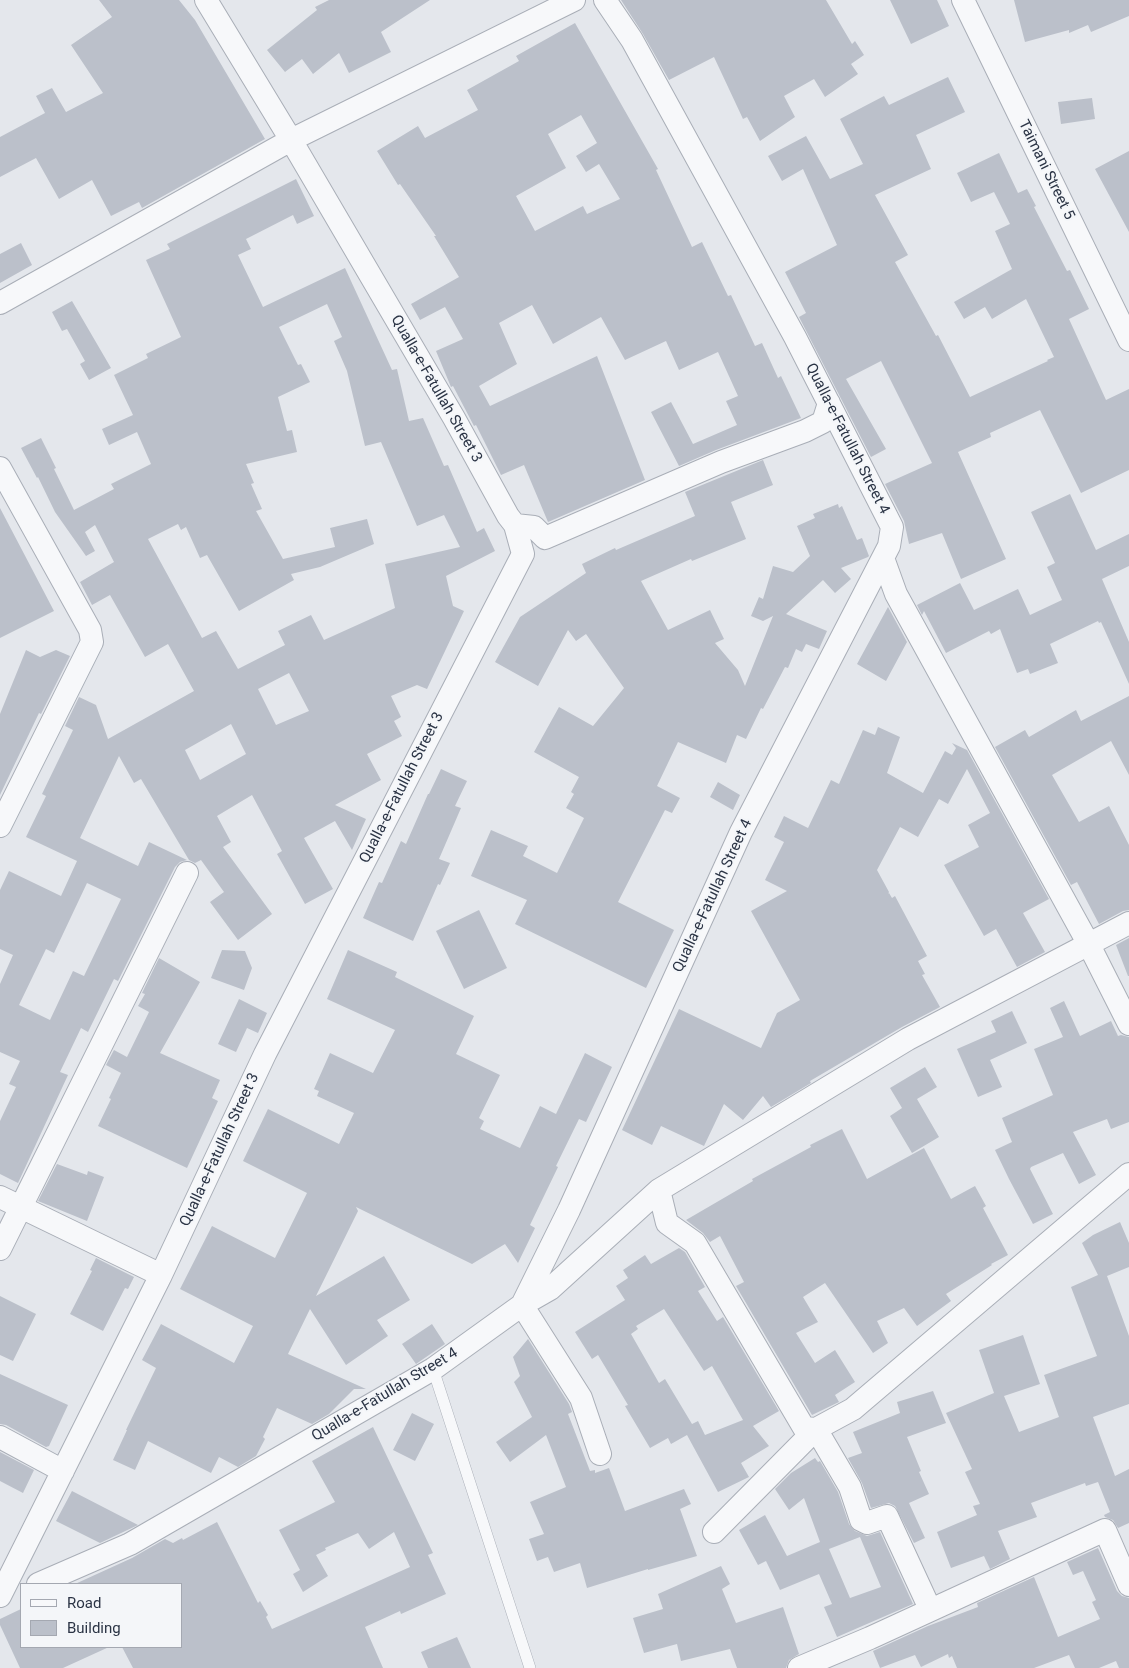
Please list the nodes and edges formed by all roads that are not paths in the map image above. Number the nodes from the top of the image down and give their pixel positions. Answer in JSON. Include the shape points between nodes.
{"nodes":[{"id":1,"x":206,"y":0,"type":"edge"},
{"id":2,"x":574,"y":0,"type":"edge"},
{"id":3,"x":605,"y":0,"type":"edge"},
{"id":4,"x":963,"y":0,"type":"edge"},
{"id":5,"x":291,"y":140,"type":"junction"},
{"id":6,"x":0,"y":304,"type":"edge"},
{"id":7,"x":1129,"y":340,"type":"edge"},
{"id":8,"x":829,"y":403,"type":"junction"},
{"id":9,"x":0,"y":468,"type":"edge"},
{"id":10,"x":515,"y":525,"type":"junction"},
{"id":11,"x":883,"y":558,"type":"junction"},
{"id":12,"x":0,"y":826,"type":"edge"},
{"id":13,"x":187,"y":873,"type":"dead end"},
{"id":14,"x":1129,"y":923,"type":"edge"},
{"id":15,"x":1088,"y":943,"type":"junction"},
{"id":16,"x":1129,"y":1024,"type":"edge"},
{"id":17,"x":1129,"y":1174,"type":"edge"},
{"id":18,"x":659,"y":1190,"type":"junction"},
{"id":19,"x":0,"y":1197,"type":"edge"},
{"id":20,"x":20,"y":1207,"type":"junction"},
{"id":21,"x":0,"y":1249,"type":"edge"},
{"id":22,"x":162,"y":1275,"type":"junction"},
{"id":23,"x":522,"y":1305,"type":"junction"},
{"id":24,"x":434,"y":1369,"type":"junction"},
{"id":25,"x":816,"y":1429,"type":"junction"},
{"id":26,"x":0,"y":1437,"type":"edge"},
{"id":27,"x":600,"y":1454,"type":"dead end"},
{"id":28,"x":63,"y":1470,"type":"junction"},
{"id":29,"x":714,"y":1532,"type":"dead end"},
{"id":30,"x":40,"y":1583,"type":"edge"},
{"id":31,"x":1129,"y":1584,"type":"edge"},
{"id":32,"x":20,"y":1590,"type":"edge"},
{"id":33,"x":0,"y":1597,"type":"edge"},
{"id":34,"x":930,"y":1609,"type":"junction"},
{"id":35,"x":530,"y":1668,"type":"edge"},
{"id":36,"x":799,"y":1668,"type":"edge"}],
"edges":[{"from":1,"to":5,"type":"street","name":"Qualla-e-Fatullah Street 3"},
{"from":2,"to":5,"type":"street"},
{"from":3,"to":8,"type":"street","name":"Qualla-e-Fatullah Street 4","via":[[636,49]]},
{"from":4,"to":7,"type":"street","name":"Taimani Street 5"},
{"from":5,"to":6,"type":"street"},
{"from":5,"to":10,"type":"street","name":"Qualla-e-Fatullah Street 3"},
{"from":8,"to":10,"type":"street","via":[[823,422],[805,431],[721,462],[545,538],[534,527]]},
{"from":8,"to":11,"type":"street","name":"Qualla-e-Fatullah Street 4","via":[[892,527]]},
{"from":9,"to":12,"type":"street","via":[[90,630],[92,642]]},
{"from":10,"to":22,"type":"street","name":"Qualla-e-Fatullah Street 3","via":[[523,554],[265,1054]]},
{"from":11,"to":15,"type":"street","via":[[896,594]]},
{"from":11,"to":23,"type":"street","name":"Qualla-e-Fatullah Street 4","via":[[741,832],[569,1210]]},
{"from":13,"to":20,"type":"street"},
{"from":14,"to":15,"type":"street"},
{"from":15,"to":16,"type":"street"},
{"from":15,"to":18,"type":"street","via":[[908,1039]]},
{"from":17,"to":25,"type":"street","via":[[854,1409]]},
{"from":18,"to":23,"type":"street","via":[[550,1289]]},
{"from":18,"to":25,"type":"street","via":[[667,1223],[695,1243],[804,1428]]},
{"from":19,"to":20,"type":"street"},
{"from":20,"to":21,"type":"street"},
{"from":20,"to":22,"type":"street"},
{"from":22,"to":28,"type":"street","name":"Qualla-e-Fatullah Street 3"},
{"from":23,"to":24,"type":"street","name":"Qualla-e-Fatullah Street 4"},
{"from":23,"to":27,"type":"street","via":[[581,1398]]},
{"from":24,"to":30,"type":"street","name":"Qualla-e-Fatullah Street 4","via":[[130,1544]]},
{"from":24,"to":35,"type":"lane"},
{"from":25,"to":29,"type":"street"},
{"from":25,"to":34,"type":"street","via":[[850,1488],[861,1520],[867,1523],[887,1516]]},
{"from":26,"to":28,"type":"street"},
{"from":28,"to":33,"type":"street","name":"Qualla-e-Fatullah Street 3"},
{"from":31,"to":34,"type":"street","via":[[1104,1530]]},
{"from":32,"to":33,"type":"street"},
{"from":34,"to":36,"type":"street"}]}
